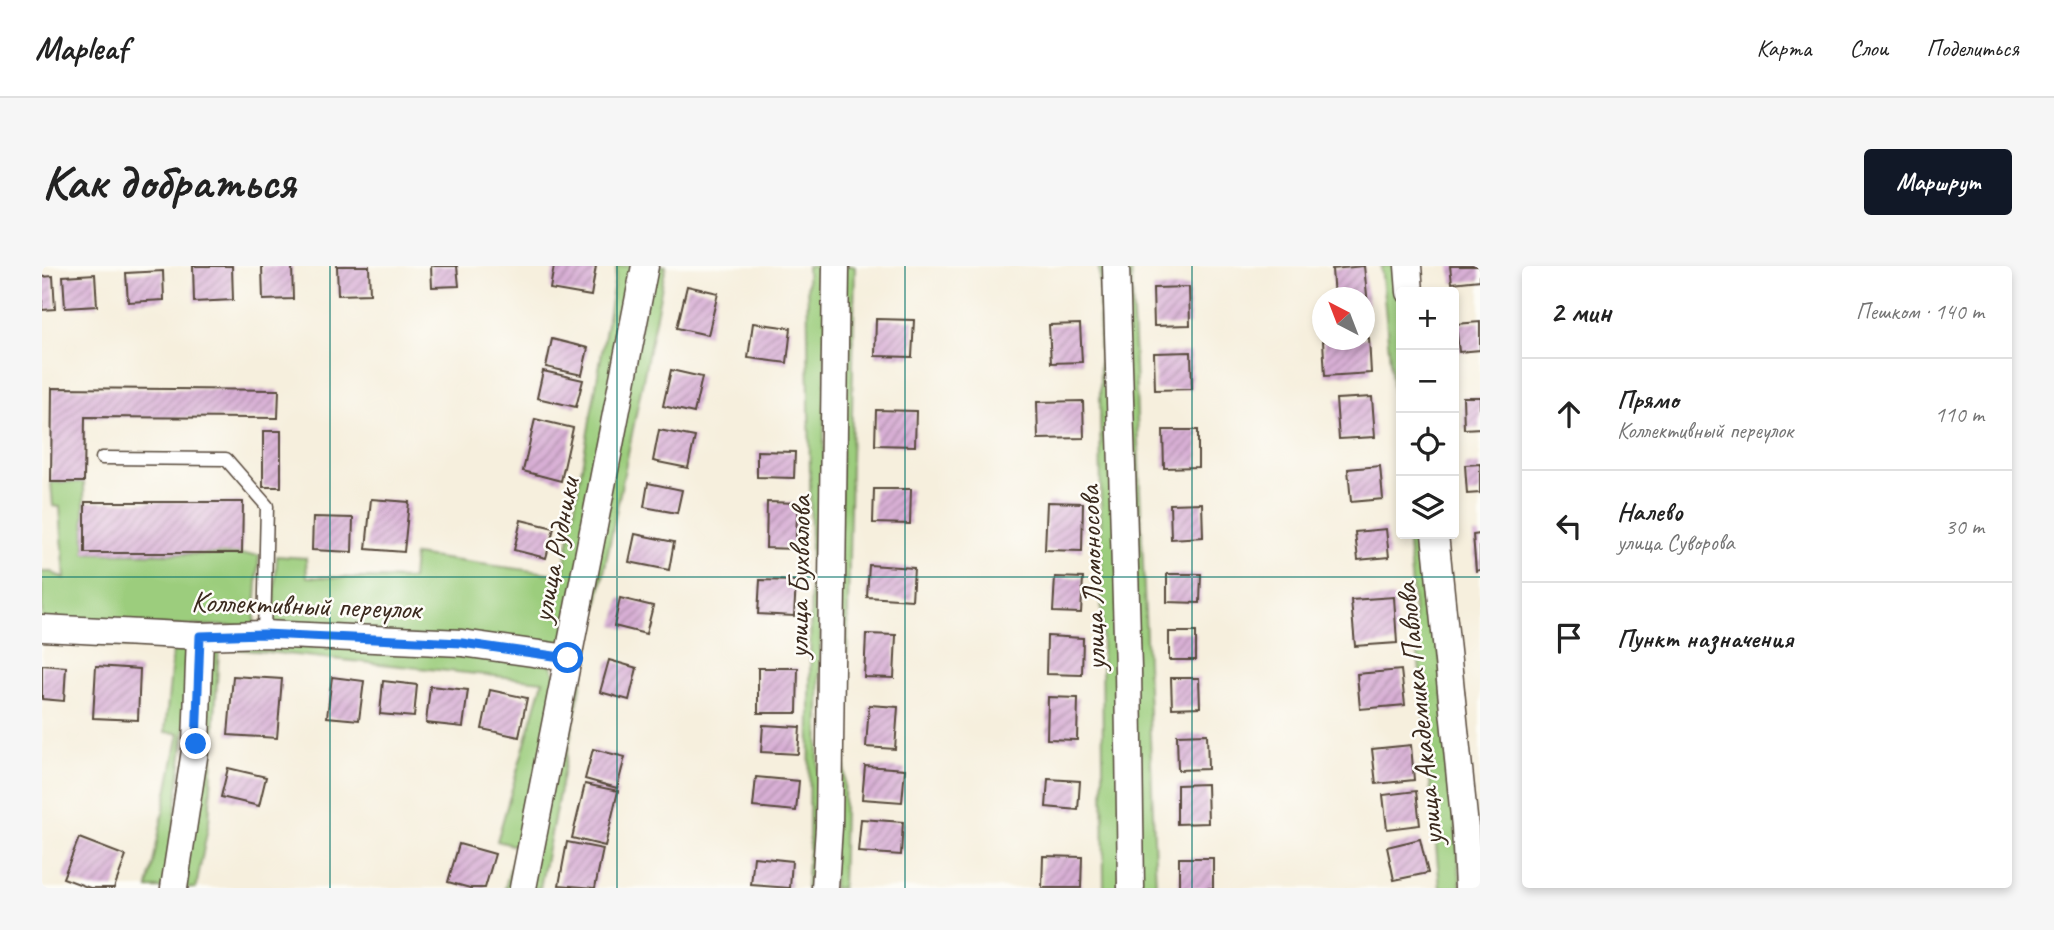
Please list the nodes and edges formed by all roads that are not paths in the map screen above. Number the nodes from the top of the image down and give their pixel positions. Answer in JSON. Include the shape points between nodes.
{"nodes":[{"id":1,"x":645,"y":266,"type":"edge"},
{"id":2,"x":835,"y":266,"type":"edge"},
{"id":3,"x":1116,"y":266,"type":"edge"},
{"id":4,"x":1408,"y":266,"type":"edge"},
{"id":5,"x":1410,"y":287,"type":"edge"},
{"id":6,"x":102,"y":458,"type":"dead end"},
{"id":7,"x":1436,"y":539,"type":"edge"},
{"id":8,"x":42,"y":628,"type":"edge"},
{"id":9,"x":264,"y":634,"type":"junction"},
{"id":10,"x":200,"y":636,"type":"junction"},
{"id":11,"x":568,"y":658,"type":"junction"},
{"id":12,"x":174,"y":888,"type":"edge"},
{"id":13,"x":523,"y":888,"type":"edge"},
{"id":14,"x":825,"y":888,"type":"edge"},
{"id":15,"x":1131,"y":888,"type":"edge"},
{"id":16,"x":1468,"y":888,"type":"edge"}],
"edges":[{"from":1,"to":11,"type":"street","name":"улица Рудники"},
{"from":2,"to":14,"type":"street","name":"улица Бухвалова"},
{"from":3,"to":15,"type":"street","name":"улица Ломоносова"},
{"from":4,"to":5,"type":"street"},
{"from":6,"to":9,"type":"lane","via":[[226,459],[267,506]]},
{"from":7,"to":16,"type":"street","name":"улица Академика Павлова"},
{"from":8,"to":10,"type":"street","name":"Коллективный переулок"},
{"from":9,"to":10,"type":"street","name":"Коллективный переулок"},
{"from":9,"to":11,"type":"street","name":"Коллективный переулок","via":[[462,643]]},
{"from":10,"to":12,"type":"street","via":[[196,744]]},
{"from":11,"to":13,"type":"street","name":"улица Рудники"}]}
